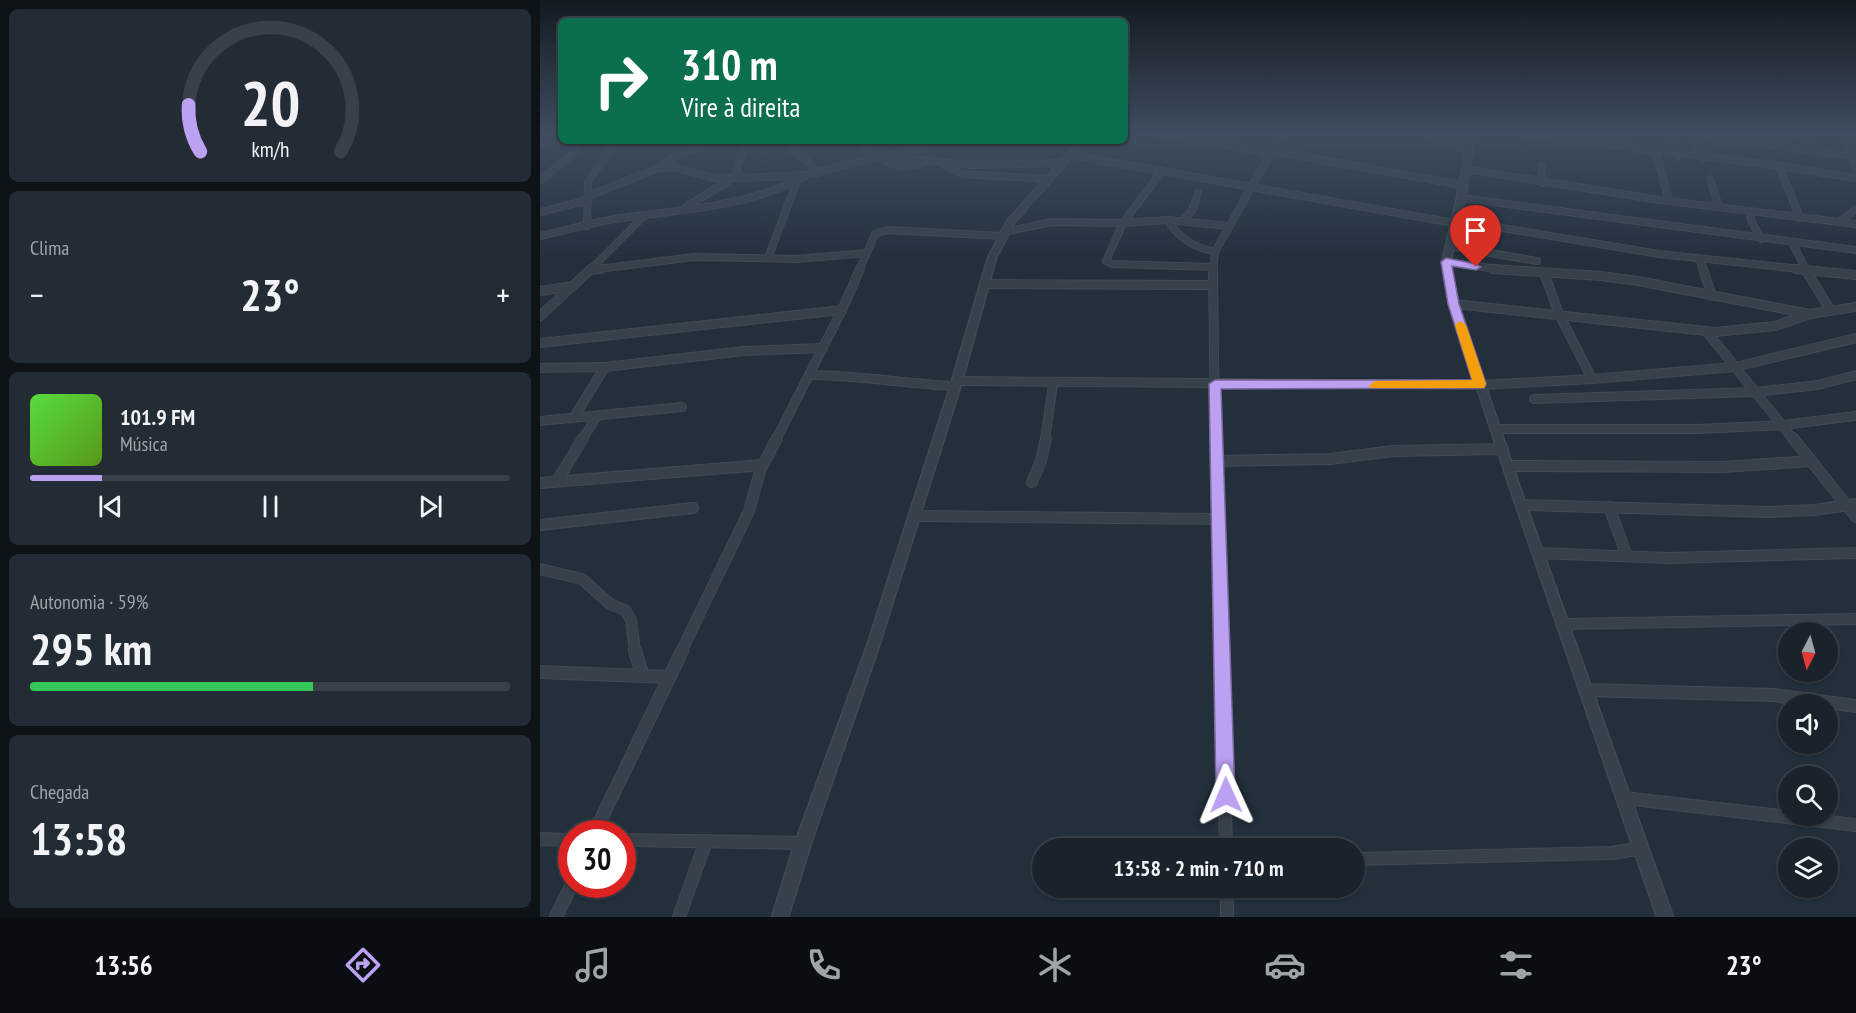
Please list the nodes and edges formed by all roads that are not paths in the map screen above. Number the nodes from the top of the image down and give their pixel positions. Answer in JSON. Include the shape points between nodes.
{"nodes":[{"id":1,"x":591,"y":177,"type":"edge"},
{"id":2,"x":638,"y":177,"type":"edge"},
{"id":3,"x":709,"y":177,"type":"edge"},
{"id":4,"x":768,"y":177,"type":"edge"},
{"id":5,"x":803,"y":177,"type":"edge"},
{"id":6,"x":1011,"y":177,"type":"edge"},
{"id":7,"x":1158,"y":177,"type":"edge"},
{"id":8,"x":1195,"y":177,"type":"edge"},
{"id":9,"x":1258,"y":177,"type":"edge"},
{"id":10,"x":1415,"y":177,"type":"edge"},
{"id":11,"x":1464,"y":177,"type":"edge"},
{"id":12,"x":1508,"y":177,"type":"edge"},
{"id":13,"x":1542,"y":177,"type":"edge"},
{"id":14,"x":1662,"y":177,"type":"edge"},
{"id":15,"x":1783,"y":177,"type":"edge"},
{"id":16,"x":713,"y":178,"type":"junction"},
{"id":17,"x":733,"y":178,"type":"junction"},
{"id":18,"x":743,"y":178,"type":"joint"},
{"id":19,"x":1050,"y":179,"type":"joint"},
{"id":20,"x":1710,"y":179,"type":"dead end"},
{"id":21,"x":797,"y":181,"type":"junction"},
{"id":22,"x":1542,"y":183,"type":"junction"},
{"id":23,"x":1462,"y":185,"type":"junction"},
{"id":24,"x":1252,"y":187,"type":"junction"},
{"id":25,"x":711,"y":193,"type":"junction"},
{"id":26,"x":1198,"y":193,"type":"dead end"},
{"id":27,"x":588,"y":198,"type":"junction"},
{"id":28,"x":1461,"y":198,"type":"junction"},
{"id":29,"x":1669,"y":201,"type":"junction"},
{"id":30,"x":1719,"y":207,"type":"junction"},
{"id":31,"x":681,"y":209,"type":"junction"},
{"id":32,"x":1856,"y":209,"type":"edge"},
{"id":33,"x":540,"y":212,"type":"edge"},
{"id":34,"x":1750,"y":212,"type":"junction"},
{"id":35,"x":645,"y":215,"type":"junction"},
{"id":36,"x":1800,"y":218,"type":"junction"},
{"id":37,"x":1168,"y":220,"type":"junction"},
{"id":38,"x":1182,"y":221,"type":"junction"},
{"id":39,"x":1455,"y":221,"type":"junction"},
{"id":40,"x":1839,"y":222,"type":"junction"},
{"id":41,"x":1123,"y":223,"type":"junction"},
{"id":42,"x":1856,"y":224,"type":"edge"},
{"id":43,"x":587,"y":226,"type":"junction"},
{"id":44,"x":1229,"y":226,"type":"junction"},
{"id":45,"x":1003,"y":234,"type":"junction"},
{"id":46,"x":540,"y":236,"type":"edge"},
{"id":47,"x":1761,"y":239,"type":"junction"},
{"id":48,"x":1792,"y":242,"type":"junction"},
{"id":49,"x":1449,"y":246,"type":"junction"},
{"id":50,"x":1856,"y":250,"type":"edge"},
{"id":51,"x":1215,"y":252,"type":"junction"},
{"id":52,"x":867,"y":253,"type":"junction"},
{"id":53,"x":768,"y":258,"type":"junction"},
{"id":54,"x":1700,"y":260,"type":"junction"},
{"id":55,"x":1538,"y":261,"type":"dead end"},
{"id":56,"x":1446,"y":262,"type":"junction"},
{"id":57,"x":1213,"y":267,"type":"junction"},
{"id":58,"x":1805,"y":269,"type":"junction"},
{"id":59,"x":590,"y":270,"type":"junction"},
{"id":60,"x":1544,"y":273,"type":"junction"},
{"id":61,"x":1856,"y":275,"type":"edge"},
{"id":62,"x":984,"y":284,"type":"junction"},
{"id":63,"x":1212,"y":285,"type":"junction"},
{"id":64,"x":573,"y":286,"type":"junction"},
{"id":65,"x":540,"y":291,"type":"edge"},
{"id":66,"x":1712,"y":296,"type":"junction"},
{"id":67,"x":1454,"y":304,"type":"junction"},
{"id":68,"x":1856,"y":307,"type":"edge"},
{"id":69,"x":842,"y":310,"type":"junction"},
{"id":70,"x":1831,"y":311,"type":"junction"},
{"id":71,"x":1559,"y":314,"type":"junction"},
{"id":72,"x":1810,"y":314,"type":"junction"},
{"id":73,"x":540,"y":316,"type":"edge"},
{"id":74,"x":1707,"y":332,"type":"junction"},
{"id":75,"x":1856,"y":338,"type":"edge"},
{"id":76,"x":540,"y":343,"type":"edge"},
{"id":77,"x":823,"y":348,"type":"junction"},
{"id":78,"x":605,"y":367,"type":"junction"},
{"id":79,"x":1735,"y":367,"type":"junction"},
{"id":80,"x":540,"y":368,"type":"edge"},
{"id":81,"x":809,"y":375,"type":"junction"},
{"id":82,"x":1856,"y":375,"type":"edge"},
{"id":83,"x":1592,"y":379,"type":"junction"},
{"id":84,"x":956,"y":384,"type":"junction"},
{"id":85,"x":1053,"y":384,"type":"junction"},
{"id":86,"x":1215,"y":384,"type":"junction"},
{"id":87,"x":1480,"y":384,"type":"junction"},
{"id":88,"x":1756,"y":392,"type":"junction"},
{"id":89,"x":1534,"y":399,"type":"dead end"},
{"id":90,"x":682,"y":407,"type":"dead end"},
{"id":91,"x":597,"y":416,"type":"junction"},
{"id":92,"x":1856,"y":416,"type":"edge"},
{"id":93,"x":574,"y":417,"type":"junction"},
{"id":94,"x":540,"y":421,"type":"edge"},
{"id":95,"x":1783,"y":425,"type":"junction"},
{"id":96,"x":1496,"y":429,"type":"junction"},
{"id":97,"x":1503,"y":449,"type":"junction"},
{"id":98,"x":1217,"y":461,"type":"junction"},
{"id":99,"x":1811,"y":461,"type":"junction"},
{"id":100,"x":763,"y":465,"type":"junction"},
{"id":101,"x":1509,"y":466,"type":"junction"},
{"id":102,"x":557,"y":481,"type":"junction"},
{"id":103,"x":540,"y":483,"type":"edge"},
{"id":104,"x":1032,"y":483,"type":"dead end"},
{"id":105,"x":1851,"y":504,"type":"edge"},
{"id":106,"x":1521,"y":505,"type":"junction"},
{"id":107,"x":1609,"y":507,"type":"junction"},
{"id":108,"x":693,"y":508,"type":"dead end"},
{"id":109,"x":914,"y":516,"type":"junction"},
{"id":110,"x":1856,"y":517,"type":"edge"},
{"id":111,"x":1218,"y":519,"type":"junction"},
{"id":112,"x":540,"y":525,"type":"edge"},
{"id":113,"x":1538,"y":553,"type":"junction"},
{"id":114,"x":1856,"y":553,"type":"edge"},
{"id":115,"x":1627,"y":556,"type":"junction"},
{"id":116,"x":540,"y":569,"type":"edge"},
{"id":117,"x":1856,"y":619,"type":"edge"},
{"id":118,"x":1563,"y":624,"type":"junction"},
{"id":119,"x":540,"y":672,"type":"edge"},
{"id":120,"x":643,"y":676,"type":"junction"},
{"id":121,"x":669,"y":677,"type":"junction"},
{"id":122,"x":1586,"y":690,"type":"junction"},
{"id":123,"x":1855,"y":708,"type":"edge"},
{"id":124,"x":1624,"y":798,"type":"junction"},
{"id":125,"x":601,"y":820,"type":"edge"},
{"id":126,"x":1856,"y":825,"type":"edge"},
{"id":127,"x":1226,"y":838,"type":"edge"},
{"id":128,"x":540,"y":839,"type":"edge"},
{"id":129,"x":558,"y":840,"type":"edge"},
{"id":130,"x":636,"y":840,"type":"edge"},
{"id":131,"x":706,"y":841,"type":"junction"},
{"id":132,"x":803,"y":843,"type":"junction"},
{"id":133,"x":1642,"y":849,"type":"junction"},
{"id":134,"x":1365,"y":859,"type":"edge"},
{"id":135,"x":565,"y":898,"type":"edge"},
{"id":136,"x":1227,"y":898,"type":"edge"},
{"id":137,"x":556,"y":917,"type":"edge"},
{"id":138,"x":679,"y":917,"type":"edge"},
{"id":139,"x":780,"y":917,"type":"edge"},
{"id":140,"x":1227,"y":917,"type":"edge"},
{"id":141,"x":1665,"y":917,"type":"edge"}],
"edges":[{"from":1,"to":27,"type":"street"},
{"from":2,"to":27,"type":"street"},
{"from":3,"to":16,"type":"street"},
{"from":4,"to":18,"type":"street"},
{"from":5,"to":21,"type":"street"},
{"from":6,"to":19,"type":"street"},
{"from":7,"to":41,"type":"street"},
{"from":8,"to":24,"type":"street"},
{"from":9,"to":24,"type":"street"},
{"from":10,"to":23,"type":"street"},
{"from":11,"to":23,"type":"street"},
{"from":12,"to":22,"type":"street"},
{"from":13,"to":22,"type":"street"},
{"from":14,"to":29,"type":"street"},
{"from":15,"to":36,"type":"street"},
{"from":16,"to":17,"type":"street"},
{"from":16,"to":25,"type":"street"},
{"from":17,"to":18,"type":"street"},
{"from":17,"to":25,"type":"street"},
{"from":19,"to":45,"type":"street"},
{"from":20,"to":30,"type":"street"},
{"from":21,"to":31,"type":"street","via":[[766,195]]},
{"from":21,"to":53,"type":"street"},
{"from":22,"to":29,"type":"street"},
{"from":23,"to":28,"type":"street"},
{"from":24,"to":39,"type":"street"},
{"from":24,"to":44,"type":"street"},
{"from":25,"to":31,"type":"street"},
{"from":26,"to":38,"type":"street","via":[[1192,211]]},
{"from":27,"to":33,"type":"street"},
{"from":27,"to":43,"type":"street"},
{"from":28,"to":39,"type":"street"},
{"from":28,"to":47,"type":"street"},
{"from":29,"to":30,"type":"street"},
{"from":30,"to":34,"type":"street"},
{"from":31,"to":35,"type":"street"},
{"from":32,"to":40,"type":"street"},
{"from":34,"to":36,"type":"street"},
{"from":34,"to":47,"type":"street"},
{"from":35,"to":43,"type":"street"},
{"from":35,"to":59,"type":"street"},
{"from":36,"to":40,"type":"street"},
{"from":37,"to":38,"type":"street"},
{"from":37,"to":41,"type":"street"},
{"from":37,"to":51,"type":"street","via":[[1179,237]]},
{"from":38,"to":44,"type":"street"},
{"from":39,"to":49,"type":"street"},
{"from":39,"to":54,"type":"street"},
{"from":40,"to":42,"type":"street"},
{"from":41,"to":45,"type":"street","via":[[1052,222]]},
{"from":41,"to":57,"type":"street","via":[[1107,263]]},
{"from":43,"to":46,"type":"street"},
{"from":44,"to":51,"type":"street"},
{"from":45,"to":52,"type":"street","via":[[887,230],[875,234]]},
{"from":45,"to":62,"type":"street"},
{"from":47,"to":48,"type":"street"},
{"from":48,"to":50,"type":"street"},
{"from":48,"to":58,"type":"street"},
{"from":49,"to":55,"type":"street"},
{"from":49,"to":56,"type":"street"},
{"from":51,"to":57,"type":"street"},
{"from":52,"to":53,"type":"street"},
{"from":52,"to":69,"type":"street"},
{"from":53,"to":59,"type":"street","via":[[694,257]]},
{"from":54,"to":58,"type":"street"},
{"from":54,"to":66,"type":"street"},
{"from":56,"to":60,"type":"street"},
{"from":56,"to":67,"type":"street"},
{"from":57,"to":63,"type":"street"},
{"from":58,"to":61,"type":"street"},
{"from":58,"to":70,"type":"street"},
{"from":59,"to":64,"type":"street"},
{"from":60,"to":66,"type":"street","via":[[1601,276]]},
{"from":60,"to":71,"type":"street"},
{"from":62,"to":63,"type":"street"},
{"from":62,"to":84,"type":"street"},
{"from":63,"to":86,"type":"street"},
{"from":64,"to":65,"type":"street"},
{"from":64,"to":73,"type":"street"},
{"from":66,"to":72,"type":"street"},
{"from":67,"to":71,"type":"street"},
{"from":67,"to":87,"type":"street"},
{"from":68,"to":70,"type":"street"},
{"from":69,"to":76,"type":"street"},
{"from":69,"to":77,"type":"street"},
{"from":70,"to":72,"type":"street"},
{"from":71,"to":74,"type":"street"},
{"from":71,"to":83,"type":"street"},
{"from":72,"to":74,"type":"street","via":[[1775,326]]},
{"from":74,"to":79,"type":"street"},
{"from":75,"to":79,"type":"street"},
{"from":77,"to":78,"type":"street","via":[[744,351]]},
{"from":77,"to":81,"type":"street"},
{"from":78,"to":80,"type":"street"},
{"from":78,"to":93,"type":"street"},
{"from":79,"to":83,"type":"street"},
{"from":79,"to":88,"type":"street"},
{"from":81,"to":84,"type":"street","via":[[846,375],[905,384]]},
{"from":81,"to":100,"type":"street"},
{"from":82,"to":88,"type":"street","via":[[1818,385]]},
{"from":83,"to":87,"type":"street"},
{"from":84,"to":85,"type":"street"},
{"from":84,"to":109,"type":"street"},
{"from":85,"to":86,"type":"street"},
{"from":85,"to":104,"type":"street","via":[[1043,448]]},
{"from":86,"to":87,"type":"street"},
{"from":86,"to":98,"type":"street"},
{"from":87,"to":96,"type":"street"},
{"from":88,"to":89,"type":"street"},
{"from":88,"to":95,"type":"street"},
{"from":90,"to":91,"type":"street"},
{"from":91,"to":93,"type":"street"},
{"from":91,"to":102,"type":"street"},
{"from":92,"to":95,"type":"street"},
{"from":93,"to":94,"type":"street"},
{"from":95,"to":96,"type":"street","via":[[1619,431]]},
{"from":95,"to":99,"type":"street"},
{"from":96,"to":97,"type":"street"},
{"from":97,"to":98,"type":"street"},
{"from":97,"to":101,"type":"street"},
{"from":98,"to":111,"type":"street"},
{"from":99,"to":101,"type":"street","via":[[1723,468]]},
{"from":99,"to":105,"type":"street"},
{"from":100,"to":102,"type":"street"},
{"from":100,"to":121,"type":"street","via":[[749,511]]},
{"from":101,"to":106,"type":"street"},
{"from":102,"to":103,"type":"street"},
{"from":105,"to":107,"type":"street","via":[[1769,512]]},
{"from":105,"to":110,"type":"street"},
{"from":106,"to":107,"type":"street"},
{"from":106,"to":113,"type":"street"},
{"from":107,"to":115,"type":"street"},
{"from":108,"to":112,"type":"street"},
{"from":109,"to":111,"type":"street"},
{"from":109,"to":132,"type":"street"},
{"from":111,"to":127,"type":"street"},
{"from":113,"to":115,"type":"street"},
{"from":113,"to":118,"type":"street"},
{"from":114,"to":115,"type":"street"},
{"from":116,"to":120,"type":"street","via":[[582,579],[610,604],[625,610],[631,620],[635,653]]},
{"from":117,"to":118,"type":"street"},
{"from":118,"to":122,"type":"street"},
{"from":119,"to":120,"type":"street"},
{"from":120,"to":121,"type":"street"},
{"from":121,"to":125,"type":"street"},
{"from":122,"to":123,"type":"street","via":[[1773,695]]},
{"from":122,"to":124,"type":"street"},
{"from":124,"to":126,"type":"street"},
{"from":124,"to":133,"type":"street"},
{"from":128,"to":129,"type":"street"},
{"from":130,"to":131,"type":"street"},
{"from":131,"to":132,"type":"street"},
{"from":131,"to":138,"type":"street"},
{"from":132,"to":139,"type":"street"},
{"from":133,"to":134,"type":"street","via":[[1612,854]]},
{"from":133,"to":141,"type":"street"},
{"from":135,"to":137,"type":"street"},
{"from":136,"to":140,"type":"street"}]}
